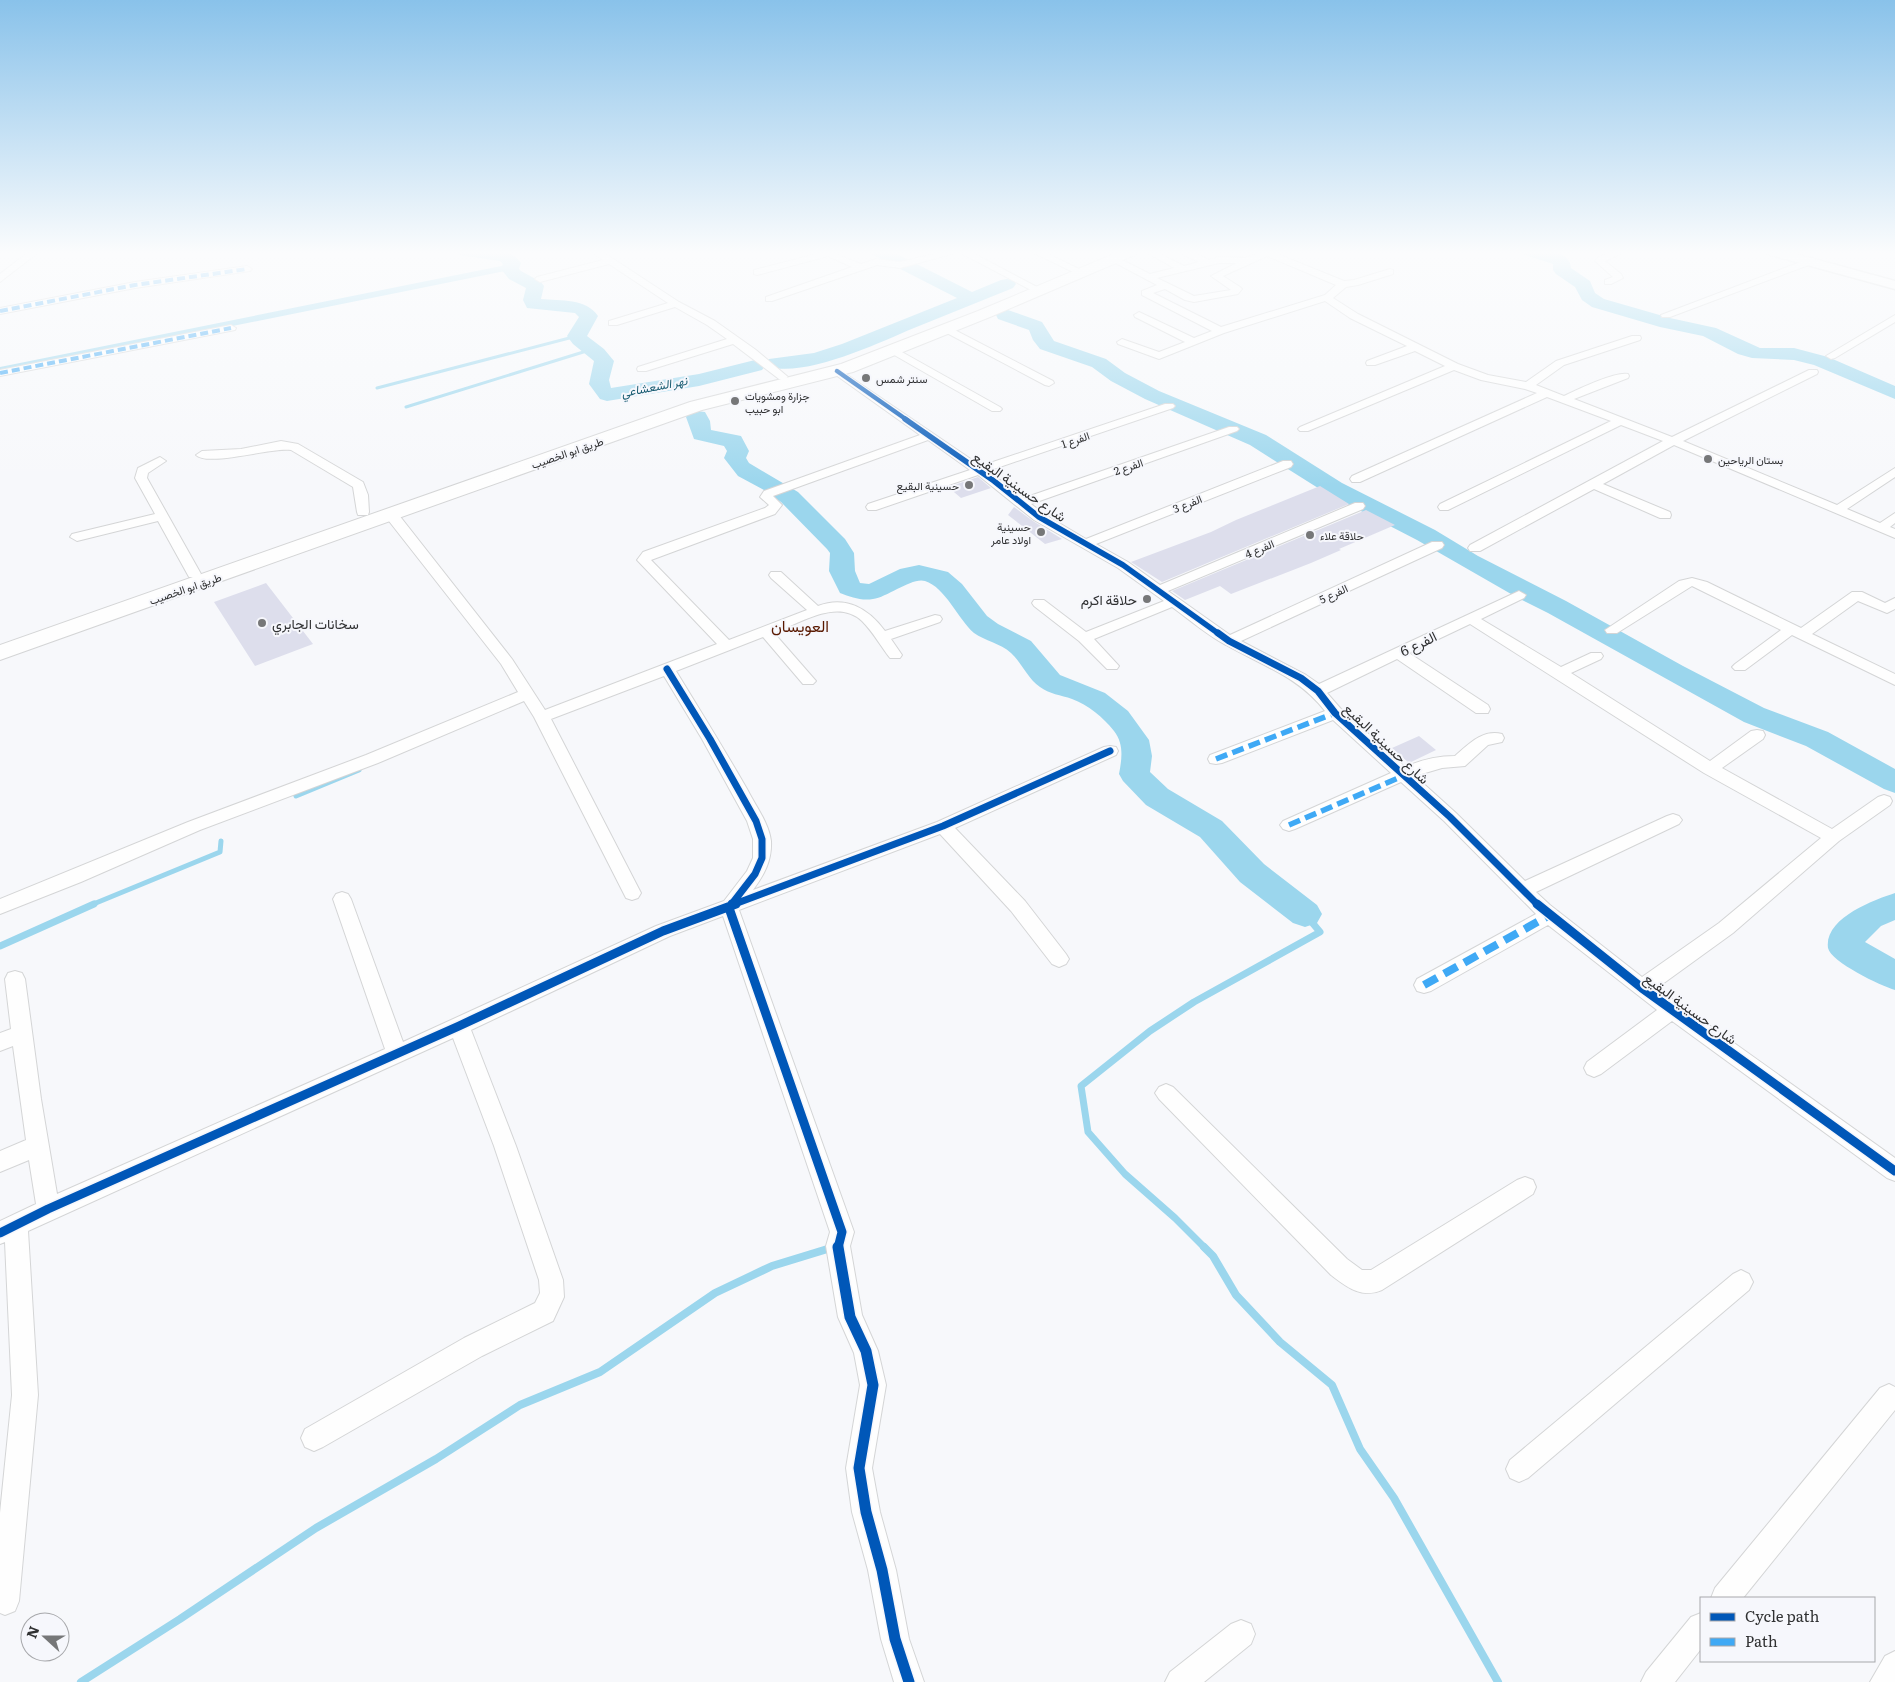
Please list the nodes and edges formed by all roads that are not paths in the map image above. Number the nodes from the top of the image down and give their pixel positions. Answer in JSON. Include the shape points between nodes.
{"nodes":[{"id":1,"x":223,"y":329,"type":"edge"},
{"id":2,"x":719,"y":329,"type":"edge"},
{"id":3,"x":925,"y":329,"type":"edge"},
{"id":4,"x":946,"y":329,"type":"edge"},
{"id":5,"x":948,"y":329,"type":"edge"},
{"id":6,"x":1169,"y":329,"type":"edge"},
{"id":7,"x":1217,"y":329,"type":"edge"},
{"id":8,"x":1225,"y":329,"type":"edge"},
{"id":9,"x":1381,"y":329,"type":"edge"},
{"id":10,"x":1876,"y":329,"type":"edge"},
{"id":11,"x":1220,"y":331,"type":"junction"},
{"id":12,"x":1636,"y":338,"type":"dead end"},
{"id":13,"x":734,"y":340,"type":"junction"},
{"id":14,"x":1122,"y":342,"type":"dead end"},
{"id":15,"x":1194,"y":342,"type":"junction"},
{"id":16,"x":1415,"y":347,"type":"junction"},
{"id":17,"x":893,"y":350,"type":"junction"},
{"id":18,"x":1831,"y":356,"type":"dead end"},
{"id":19,"x":1371,"y":363,"type":"dead end"},
{"id":20,"x":1454,"y":366,"type":"junction"},
{"id":21,"x":772,"y":368,"type":"junction"},
{"id":22,"x":642,"y":369,"type":"dead end"},
{"id":23,"x":837,"y":371,"type":"junction"},
{"id":24,"x":1813,"y":372,"type":"dead end"},
{"id":25,"x":0,"y":373,"type":"edge"},
{"id":26,"x":1624,"y":376,"type":"dead end"},
{"id":27,"x":1049,"y":383,"type":"dead end"},
{"id":28,"x":1528,"y":386,"type":"junction"},
{"id":29,"x":1547,"y":393,"type":"junction"},
{"id":30,"x":1564,"y":400,"type":"junction"},
{"id":31,"x":1169,"y":406,"type":"dead end"},
{"id":32,"x":996,"y":409,"type":"dead end"},
{"id":33,"x":1619,"y":422,"type":"junction"},
{"id":34,"x":1233,"y":429,"type":"dead end"},
{"id":35,"x":1304,"y":429,"type":"dead end"},
{"id":36,"x":602,"y":435,"type":"junction"},
{"id":37,"x":928,"y":436,"type":"junction"},
{"id":38,"x":1673,"y":441,"type":"junction"},
{"id":39,"x":202,"y":455,"type":"dead end"},
{"id":40,"x":160,"y":462,"type":"dead end"},
{"id":41,"x":1287,"y":464,"type":"dead end"},
{"id":42,"x":981,"y":471,"type":"junction"},
{"id":43,"x":1895,"y":472,"type":"edge"},
{"id":44,"x":1356,"y":479,"type":"dead end"},
{"id":45,"x":1594,"y":484,"type":"junction"},
{"id":46,"x":1023,"y":503,"type":"junction"},
{"id":47,"x":1359,"y":506,"type":"dead end"},
{"id":48,"x":872,"y":507,"type":"dead end"},
{"id":49,"x":1444,"y":507,"type":"dead end"},
{"id":50,"x":1838,"y":510,"type":"junction"},
{"id":51,"x":363,"y":512,"type":"junction"},
{"id":52,"x":390,"y":513,"type":"junction"},
{"id":53,"x":1665,"y":515,"type":"dead end"},
{"id":54,"x":163,"y":516,"type":"junction"},
{"id":55,"x":1895,"y":517,"type":"edge"},
{"id":56,"x":1881,"y":528,"type":"junction"},
{"id":57,"x":1895,"y":534,"type":"edge"},
{"id":58,"x":77,"y":537,"type":"dead end"},
{"id":59,"x":1087,"y":543,"type":"junction"},
{"id":60,"x":1437,"y":545,"type":"dead end"},
{"id":61,"x":1475,"y":548,"type":"dead end"},
{"id":62,"x":194,"y":574,"type":"junction"},
{"id":63,"x":776,"y":575,"type":"dead end"},
{"id":64,"x":1159,"y":590,"type":"junction"},
{"id":65,"x":1519,"y":595,"type":"dead end"},
{"id":66,"x":1175,"y":601,"type":"junction"},
{"id":67,"x":1895,"y":602,"type":"edge"},
{"id":68,"x":1038,"y":603,"type":"dead end"},
{"id":69,"x":816,"y":611,"type":"junction"},
{"id":70,"x":1470,"y":618,"type":"junction"},
{"id":71,"x":935,"y":619,"type":"dead end"},
{"id":72,"x":1612,"y":630,"type":"dead end"},
{"id":73,"x":765,"y":631,"type":"junction"},
{"id":74,"x":1797,"y":632,"type":"junction"},
{"id":75,"x":881,"y":637,"type":"junction"},
{"id":76,"x":1084,"y":638,"type":"junction"},
{"id":77,"x":0,"y":640,"type":"edge"},
{"id":78,"x":1229,"y":641,"type":"junction"},
{"id":79,"x":727,"y":646,"type":"junction"},
{"id":80,"x":0,"y":653,"type":"edge"},
{"id":81,"x":1398,"y":653,"type":"junction"},
{"id":82,"x":895,"y":655,"type":"dead end"},
{"id":83,"x":1596,"y":656,"type":"dead end"},
{"id":84,"x":1112,"y":666,"type":"dead end"},
{"id":85,"x":1740,"y":667,"type":"dead end"},
{"id":86,"x":667,"y":669,"type":"junction"},
{"id":87,"x":1560,"y":673,"type":"junction"},
{"id":88,"x":1895,"y":680,"type":"edge"},
{"id":89,"x":808,"y":681,"type":"dead end"},
{"id":90,"x":1318,"y":691,"type":"junction"},
{"id":91,"x":526,"y":694,"type":"junction"},
{"id":92,"x":1482,"y":709,"type":"dead end"},
{"id":93,"x":1335,"y":713,"type":"junction"},
{"id":94,"x":542,"y":717,"type":"junction"},
{"id":95,"x":1757,"y":735,"type":"dead end"},
{"id":96,"x":1496,"y":738,"type":"dead end"},
{"id":97,"x":1110,"y":751,"type":"dead end"},
{"id":98,"x":1216,"y":760,"type":"dead end"},
{"id":99,"x":1710,"y":769,"type":"junction"},
{"id":100,"x":1403,"y":776,"type":"junction"},
{"id":101,"x":1884,"y":800,"type":"dead end"},
{"id":102,"x":1673,"y":820,"type":"dead end"},
{"id":103,"x":1289,"y":825,"type":"dead end"},
{"id":104,"x":944,"y":826,"type":"junction"},
{"id":105,"x":1832,"y":837,"type":"junction"},
{"id":106,"x":1522,"y":890,"type":"junction"},
{"id":107,"x":632,"y":893,"type":"dead end"},
{"id":108,"x":342,"y":898,"type":"dead end"},
{"id":109,"x":0,"y":907,"type":"edge"},
{"id":110,"x":729,"y":908,"type":"junction"},
{"id":111,"x":1550,"y":916,"type":"junction"},
{"id":112,"x":1059,"y":959,"type":"dead end"},
{"id":113,"x":15,"y":979,"type":"dead end"},
{"id":114,"x":1424,"y":985,"type":"dead end"},
{"id":115,"x":1642,"y":988,"type":"junction"},
{"id":116,"x":1672,"y":1010,"type":"junction"},
{"id":117,"x":459,"y":1026,"type":"junction"},
{"id":118,"x":22,"y":1033,"type":"junction"},
{"id":119,"x":0,"y":1042,"type":"edge"},
{"id":120,"x":397,"y":1054,"type":"junction"},
{"id":121,"x":1594,"y":1068,"type":"dead end"},
{"id":122,"x":1166,"y":1093,"type":"dead end"},
{"id":123,"x":38,"y":1145,"type":"junction"},
{"id":124,"x":0,"y":1162,"type":"edge"},
{"id":125,"x":1895,"y":1171,"type":"edge"},
{"id":126,"x":1525,"y":1187,"type":"dead end"},
{"id":127,"x":48,"y":1209,"type":"junction"},
{"id":128,"x":8,"y":1229,"type":"edge"},
{"id":129,"x":1742,"y":1282,"type":"dead end"},
{"id":130,"x":1888,"y":1397,"type":"dead end"},
{"id":131,"x":314,"y":1438,"type":"dead end"},
{"id":132,"x":1519,"y":1468,"type":"dead end"},
{"id":133,"x":1726,"y":1597,"type":"edge"},
{"id":134,"x":5,"y":1601,"type":"dead end"},
{"id":135,"x":1700,"y":1628,"type":"edge"},
{"id":136,"x":1241,"y":1634,"type":"dead end"},
{"id":137,"x":1895,"y":1666,"type":"edge"},
{"id":138,"x":909,"y":1682,"type":"edge"},
{"id":139,"x":1180,"y":1682,"type":"edge"},
{"id":140,"x":1656,"y":1682,"type":"edge"},
{"id":141,"x":1885,"y":1682,"type":"edge"}],
"edges":[{"from":1,"to":25,"type":"street"},
{"from":2,"to":13,"type":"street"},
{"from":3,"to":21,"type":"main road","name":"طريق ابو الخصيب","via":[[834,364]]},
{"from":4,"to":17,"type":"main road","name":"طريق ابو الخصيب"},
{"from":5,"to":27,"type":"street"},
{"from":6,"to":15,"type":"street"},
{"from":7,"to":11,"type":"street"},
{"from":8,"to":11,"type":"street"},
{"from":9,"to":16,"type":"street"},
{"from":10,"to":18,"type":"street"},
{"from":11,"to":15,"type":"street"},
{"from":12,"to":28,"type":"street","via":[[1560,364]]},
{"from":13,"to":21,"type":"street"},
{"from":13,"to":22,"type":"street"},
{"from":14,"to":15,"type":"street","via":[[1159,356]]},
{"from":16,"to":19,"type":"street"},
{"from":16,"to":20,"type":"street"},
{"from":17,"to":23,"type":"main road","name":"طريق ابو الخصيب"},
{"from":17,"to":32,"type":"street"},
{"from":20,"to":28,"type":"street","via":[[1485,378]]},
{"from":20,"to":35,"type":"street"},
{"from":21,"to":36,"type":"main road","name":"طريق ابو الخصيب"},
{"from":23,"to":36,"type":"main road","name":"طريق ابو الخصيب","via":[[713,400]]},
{"from":23,"to":37,"type":"street","name":"شارع حسينية البقيع"},
{"from":24,"to":38,"type":"street"},
{"from":26,"to":30,"type":"street"},
{"from":28,"to":29,"type":"street"},
{"from":29,"to":30,"type":"street"},
{"from":29,"to":44,"type":"street"},
{"from":30,"to":33,"type":"street"},
{"from":31,"to":42,"type":"street","name":"الفرع 1"},
{"from":33,"to":38,"type":"street"},
{"from":33,"to":49,"type":"street"},
{"from":34,"to":46,"type":"street","name":"الفرع 2"},
{"from":36,"to":51,"type":"main road","name":"طريق ابو الخصيب"},
{"from":36,"to":52,"type":"main road","name":"طريق ابو الخصيب"},
{"from":37,"to":42,"type":"street","name":"شارع حسينية البقيع"},
{"from":37,"to":79,"type":"street","via":[[778,490],[766,497],[776,505],[770,511],[648,555],[644,560]]},
{"from":38,"to":45,"type":"street"},
{"from":38,"to":50,"type":"street"},
{"from":39,"to":51,"type":"street","via":[[241,453],[281,445],[294,447],[359,485]]},
{"from":40,"to":54,"type":"street","via":[[142,470],[141,478]]},
{"from":41,"to":59,"type":"street","name":"الفرع 3"},
{"from":42,"to":46,"type":"street","name":"شارع حسينية البقيع"},
{"from":42,"to":48,"type":"street","name":"الفرع 1"},
{"from":43,"to":50,"type":"street"},
{"from":45,"to":53,"type":"street"},
{"from":45,"to":61,"type":"street"},
{"from":46,"to":59,"type":"street","name":"شارع حسينية البقيع","via":[[1047,522]]},
{"from":47,"to":64,"type":"street","name":"الفرع 4"},
{"from":50,"to":56,"type":"street"},
{"from":51,"to":62,"type":"main road","name":"طريق ابو الخصيب"},
{"from":52,"to":80,"type":"main road","name":"طريق ابو الخصيب"},
{"from":52,"to":91,"type":"street","via":[[507,662]]},
{"from":54,"to":58,"type":"street"},
{"from":54,"to":62,"type":"street"},
{"from":55,"to":56,"type":"street"},
{"from":56,"to":57,"type":"street"},
{"from":59,"to":64,"type":"street","name":"شارع حسينية البقيع"},
{"from":60,"to":78,"type":"street","name":"الفرع 5"},
{"from":62,"to":77,"type":"main road","name":"طريق ابو الخصيب"},
{"from":63,"to":69,"type":"street"},
{"from":64,"to":66,"type":"street","name":"شارع حسينية البقيع"},
{"from":65,"to":70,"type":"street","name":"الفرع 6"},
{"from":66,"to":76,"type":"street"},
{"from":66,"to":78,"type":"street","name":"شارع حسينية البقيع"},
{"from":67,"to":74,"type":"street","via":[[1886,609],[1858,595]]},
{"from":68,"to":76,"type":"street"},
{"from":69,"to":73,"type":"street"},
{"from":69,"to":75,"type":"street","via":[[850,606],[860,611]]},
{"from":70,"to":81,"type":"street","name":"الفرع 6"},
{"from":70,"to":87,"type":"street"},
{"from":71,"to":75,"type":"street"},
{"from":72,"to":74,"type":"street","via":[[1692,582]]},
{"from":73,"to":79,"type":"street"},
{"from":73,"to":89,"type":"street"},
{"from":74,"to":85,"type":"street"},
{"from":74,"to":88,"type":"street"},
{"from":75,"to":82,"type":"street"},
{"from":76,"to":84,"type":"street"},
{"from":78,"to":90,"type":"street","name":"شارع حسينية البقيع","via":[[1301,678]]},
{"from":79,"to":86,"type":"street"},
{"from":81,"to":90,"type":"street","name":"الفرع 6"},
{"from":81,"to":92,"type":"street"},
{"from":83,"to":87,"type":"street"},
{"from":86,"to":94,"type":"street"},
{"from":86,"to":110,"type":"street","via":[[710,739],[756,822],[762,839],[762,858],[755,874]]},
{"from":87,"to":99,"type":"street"},
{"from":90,"to":93,"type":"street","name":"شارع حسينية البقيع"},
{"from":91,"to":94,"type":"street"},
{"from":91,"to":109,"type":"street"},
{"from":93,"to":98,"type":"street"},
{"from":93,"to":100,"type":"street","name":"شارع حسينية البقيع"},
{"from":94,"to":107,"type":"street"},
{"from":95,"to":99,"type":"street"},
{"from":96,"to":100,"type":"street","via":[[1483,741],[1459,762],[1423,766]]},
{"from":97,"to":104,"type":"street"},
{"from":99,"to":105,"type":"street"},
{"from":100,"to":103,"type":"street"},
{"from":100,"to":106,"type":"street","name":"شارع حسينية البقيع","via":[[1450,817]]},
{"from":101,"to":105,"type":"street"},
{"from":102,"to":106,"type":"street"},
{"from":104,"to":110,"type":"street"},
{"from":104,"to":112,"type":"street","via":[[1018,906]]},
{"from":105,"to":115,"type":"street","via":[[1726,928]]},
{"from":106,"to":111,"type":"street","name":"شارع حسينية البقيع"},
{"from":108,"to":120,"type":"street"},
{"from":110,"to":117,"type":"street","via":[[663,931]]},
{"from":110,"to":138,"type":"street","via":[[842,1232],[838,1246],[850,1317],[866,1352],[873,1385],[859,1468],[866,1512]]},
{"from":111,"to":114,"type":"street"},
{"from":111,"to":115,"type":"street","name":"شارع حسينية البقيع"},
{"from":113,"to":118,"type":"street"},
{"from":115,"to":116,"type":"street","name":"شارع حسينية البقيع"},
{"from":116,"to":121,"type":"street"},
{"from":116,"to":125,"type":"street","name":"شارع حسينية البقيع"},
{"from":117,"to":120,"type":"street"},
{"from":117,"to":131,"type":"street","via":[[551,1280],[554,1291],[550,1303],[544,1312],[473,1347]]},
{"from":118,"to":119,"type":"street"},
{"from":118,"to":123,"type":"street"},
{"from":120,"to":127,"type":"street"},
{"from":122,"to":126,"type":"street","via":[[1339,1267],[1358,1281],[1374,1282]]},
{"from":123,"to":124,"type":"street"},
{"from":123,"to":127,"type":"street"},
{"from":127,"to":128,"type":"street"},
{"from":128,"to":134,"type":"street","via":[[25,1395]]},
{"from":129,"to":132,"type":"street"},
{"from":130,"to":133,"type":"street"},
{"from":135,"to":140,"type":"street"},
{"from":136,"to":139,"type":"street"},
{"from":137,"to":141,"type":"street"}]}
